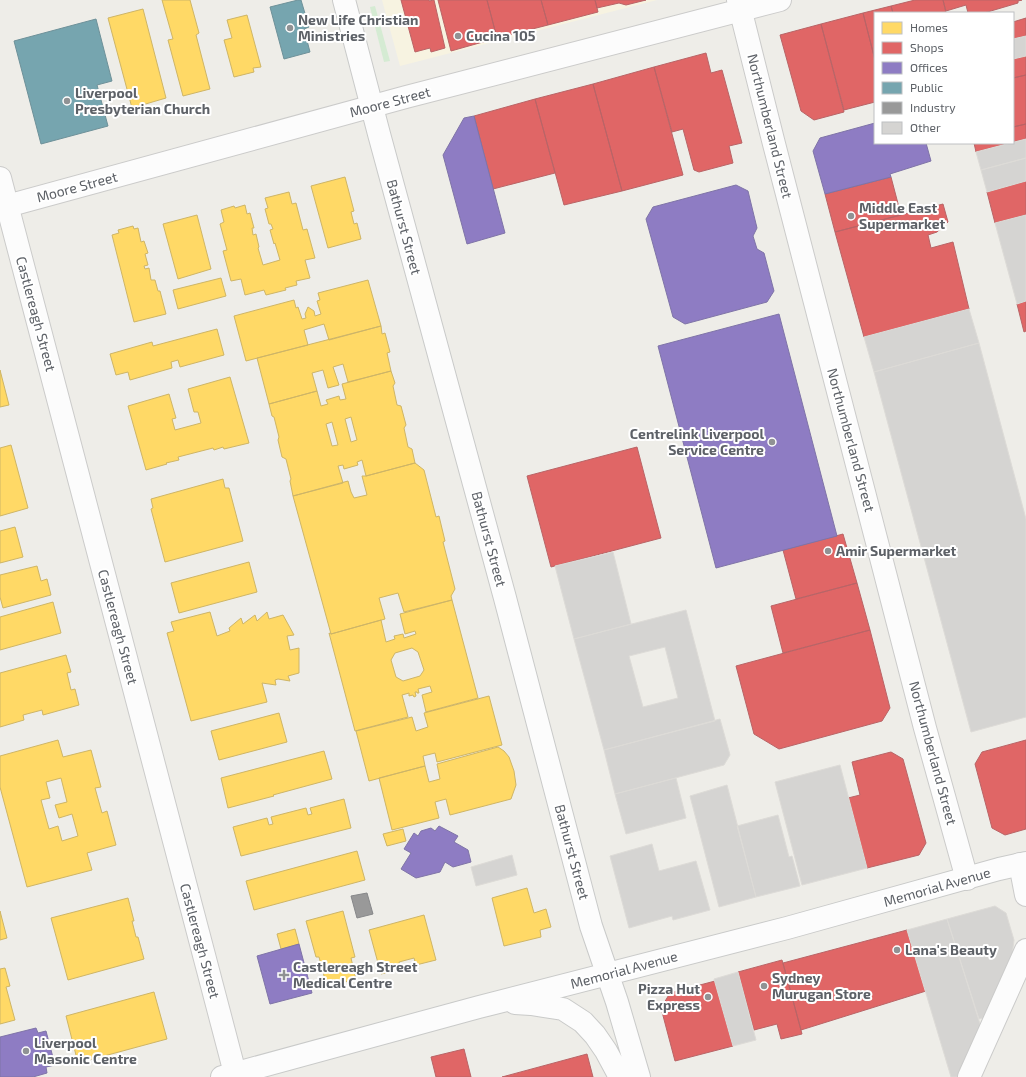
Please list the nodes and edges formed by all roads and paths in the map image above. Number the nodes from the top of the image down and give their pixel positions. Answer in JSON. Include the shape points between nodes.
{"nodes":[{"id":1,"x":344,"y":0,"type":"edge"},
{"id":2,"x":780,"y":0,"type":"edge"},
{"id":3,"x":740,"y":5,"type":"edge"},
{"id":4,"x":372,"y":107,"type":"junction"},
{"id":5,"x":0,"y":178,"type":"edge"},
{"id":6,"x":4,"y":207,"type":"edge"},
{"id":7,"x":1023,"y":864,"type":"edge"},
{"id":8,"x":968,"y":879,"type":"junction"},
{"id":9,"x":1026,"y":895,"type":"edge"},
{"id":10,"x":1026,"y":950,"type":"edge"},
{"id":11,"x":608,"y":974,"type":"junction"},
{"id":12,"x":499,"y":1002,"type":"junction"},
{"id":13,"x":231,"y":1076,"type":"edge"},
{"id":14,"x":620,"y":1077,"type":"edge"},
{"id":15,"x":639,"y":1077,"type":"edge"},
{"id":16,"x":969,"y":1077,"type":"edge"}],
"edges":[{"from":1,"to":4,"type":"street","name":"Bathurst Street"},
{"from":2,"to":3,"type":"street","name":"Moore Street"},
{"from":3,"to":4,"type":"street","name":"Moore Street","via":[[677,26]]},
{"from":3,"to":8,"type":"street","name":"Northumberland Street","via":[[925,728]]},
{"from":4,"to":6,"type":"street","name":"Moore Street"},
{"from":4,"to":11,"type":"street","name":"Bathurst Street","via":[[589,918]]},
{"from":5,"to":6,"type":"street","name":"Castlereagh Street"},
{"from":6,"to":13,"type":"street","name":"Castlereagh Street"},
{"from":7,"to":8,"type":"street","name":"Memorial Avenue"},
{"from":7,"to":9,"type":"street"},
{"from":8,"to":11,"type":"street","name":"Memorial Avenue"},
{"from":10,"to":16,"type":"street"},
{"from":11,"to":12,"type":"street","name":"Memorial Avenue"},
{"from":11,"to":15,"type":"street","name":"Bathurst Street"},
{"from":12,"to":13,"type":"street","name":"Memorial Avenue"},
{"from":12,"to":14,"type":"street","via":[[564,1009],[583,1022],[595,1035]]}]}
